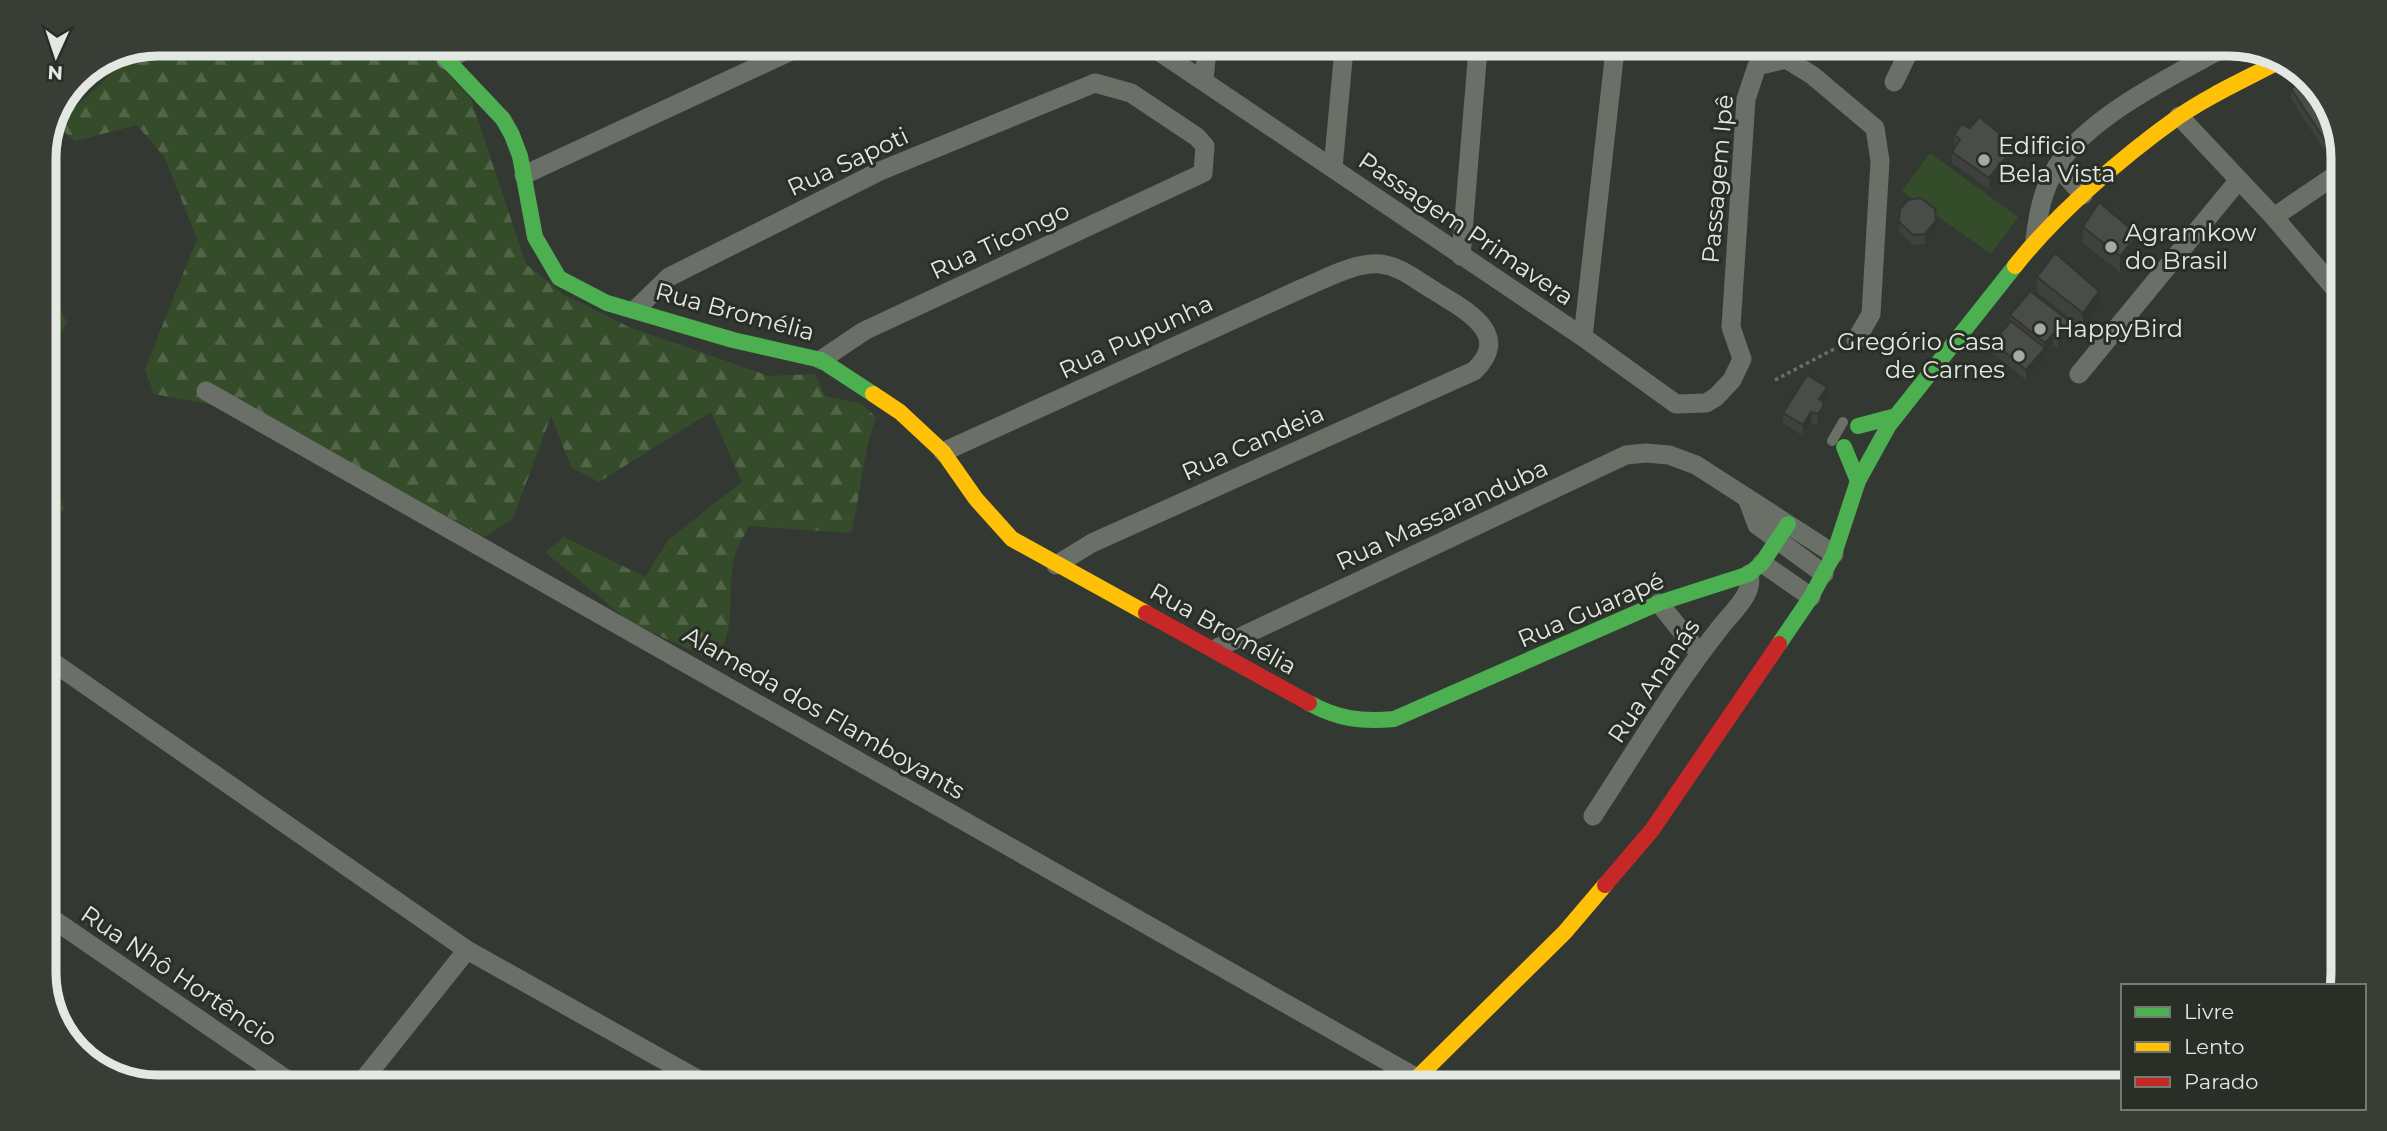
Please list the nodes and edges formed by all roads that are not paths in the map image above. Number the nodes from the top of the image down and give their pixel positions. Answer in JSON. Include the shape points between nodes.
{"nodes":[{"id":1,"x":444,"y":56,"type":"edge"},
{"id":2,"x":780,"y":56,"type":"edge"},
{"id":3,"x":1166,"y":56,"type":"edge"},
{"id":4,"x":1206,"y":56,"type":"edge"},
{"id":5,"x":1343,"y":56,"type":"edge"},
{"id":6,"x":1477,"y":56,"type":"edge"},
{"id":7,"x":1614,"y":56,"type":"edge"},
{"id":8,"x":1907,"y":56,"type":"edge"},
{"id":9,"x":2209,"y":56,"type":"edge"},
{"id":10,"x":2271,"y":66,"type":"edge"},
{"id":11,"x":1204,"y":81,"type":"junction"},
{"id":12,"x":1894,"y":82,"type":"dead end"},
{"id":13,"x":1095,"y":83,"type":"joint"},
{"id":14,"x":2179,"y":116,"type":"junction"},
{"id":15,"x":2057,"y":166,"type":"junction"},
{"id":16,"x":1333,"y":169,"type":"junction"},
{"id":17,"x":524,"y":175,"type":"junction"},
{"id":18,"x":2331,"y":178,"type":"edge"},
{"id":19,"x":2238,"y":181,"type":"junction"},
{"id":20,"x":2083,"y":195,"type":"junction"},
{"id":21,"x":2274,"y":218,"type":"junction"},
{"id":22,"x":2035,"y":240,"type":"junction"},
{"id":23,"x":1461,"y":256,"type":"junction"},
{"id":24,"x":2331,"y":284,"type":"edge"},
{"id":25,"x":636,"y":309,"type":"junction"},
{"id":26,"x":1583,"y":337,"type":"junction"},
{"id":27,"x":1856,"y":340,"type":"road end"},
{"id":28,"x":1742,"y":359,"type":"joint"},
{"id":29,"x":821,"y":360,"type":"junction"},
{"id":30,"x":1474,"y":371,"type":"joint"},
{"id":31,"x":2079,"y":374,"type":"dead end"},
{"id":32,"x":206,"y":391,"type":"dead end"},
{"id":33,"x":1896,"y":416,"type":"junction"},
{"id":34,"x":1850,"y":424,"type":"joint"},
{"id":35,"x":1838,"y":444,"type":"joint"},
{"id":36,"x":943,"y":452,"type":"junction"},
{"id":37,"x":1858,"y":481,"type":"junction"},
{"id":38,"x":1783,"y":532,"type":"junction"},
{"id":39,"x":1834,"y":554,"type":"junction"},
{"id":40,"x":1056,"y":565,"type":"junction"},
{"id":41,"x":1756,"y":568,"type":"junction"},
{"id":42,"x":1824,"y":574,"type":"junction"},
{"id":43,"x":1811,"y":597,"type":"junction"},
{"id":44,"x":1659,"y":603,"type":"junction"},
{"id":45,"x":1214,"y":649,"type":"junction"},
{"id":46,"x":1699,"y":653,"type":"junction"},
{"id":47,"x":56,"y":664,"type":"edge"},
{"id":48,"x":1394,"y":719,"type":"joint"},
{"id":49,"x":1593,"y":816,"type":"dead end"},
{"id":50,"x":56,"y":921,"type":"edge"},
{"id":51,"x":467,"y":950,"type":"junction"},
{"id":52,"x":280,"y":1075,"type":"edge"},
{"id":53,"x":367,"y":1075,"type":"edge"},
{"id":54,"x":690,"y":1075,"type":"edge"},
{"id":55,"x":1403,"y":1075,"type":"edge"},
{"id":56,"x":1420,"y":1075,"type":"edge"}],
"edges":[{"from":1,"to":17,"type":"street","name":"Rua Bromélia","via":[[503,119]]},
{"from":2,"to":17,"type":"street"},
{"from":3,"to":11,"type":"street","name":"Passagem Primavera"},
{"from":4,"to":11,"type":"street"},
{"from":5,"to":16,"type":"street"},
{"from":6,"to":23,"type":"street"},
{"from":7,"to":26,"type":"street"},
{"from":8,"to":12,"type":"street"},
{"from":9,"to":15,"type":"street","via":[[2123,106]]},
{"from":10,"to":14,"type":"street"},
{"from":11,"to":16,"type":"street","name":"Passagem Primavera"},
{"from":13,"to":25,"type":"street","name":"Rua Sapoti","via":[[880,171],[669,277]]},
{"from":13,"to":29,"type":"street","name":"Rua Ticongo","via":[[1130,93],[1197,137],[1205,146],[1203,173],[864,331]]},
{"from":14,"to":19,"type":"street"},
{"from":14,"to":20,"type":"street"},
{"from":15,"to":20,"type":"street"},
{"from":15,"to":22,"type":"street","via":[[2040,205]]},
{"from":16,"to":23,"type":"street","name":"Passagem Primavera"},
{"from":17,"to":25,"type":"street","name":"Rua Bromélia","via":[[535,237],[558,278],[607,303]]},
{"from":18,"to":21,"type":"street"},
{"from":19,"to":21,"type":"street"},
{"from":19,"to":31,"type":"street"},
{"from":20,"to":22,"type":"street"},
{"from":21,"to":24,"type":"street"},
{"from":22,"to":33,"type":"street"},
{"from":23,"to":26,"type":"street","name":"Passagem Primavera"},
{"from":25,"to":29,"type":"street","name":"Rua Bromélia","via":[[733,340]]},
{"from":26,"to":28,"type":"street","name":"Passagem Primavera","via":[[1675,404],[1706,403],[1716,397],[1732,380]]},
{"from":27,"to":28,"type":"street","name":"Passagem Ipê","via":[[1871,314],[1880,161],[1875,128],[1812,75],[1786,60],[1757,66],[1746,99],[1731,327]]},
{"from":29,"to":36,"type":"street","name":"Rua Bromélia","via":[[900,412]]},
{"from":30,"to":36,"type":"street","name":"Rua Pupunha","via":[[1487,359],[1490,347],[1486,332],[1468,312],[1396,267],[1377,264],[1303,288]]},
{"from":30,"to":40,"type":"street","name":"Rua Candeia","via":[[1104,538]]},
{"from":32,"to":55,"type":"street","name":"Alameda dos Flamboyants"},
{"from":33,"to":34,"type":"street"},
{"from":33,"to":37,"type":"street"},
{"from":34,"to":35,"type":"lane"},
{"from":35,"to":37,"type":"street"},
{"from":36,"to":40,"type":"street","name":"Rua Bromélia","via":[[1012,539]]},
{"from":37,"to":39,"type":"street"},
{"from":38,"to":39,"type":"street"},
{"from":38,"to":41,"type":"street"},
{"from":38,"to":42,"type":"street"},
{"from":38,"to":45,"type":"street","name":"Rua Massaranduba","via":[[1757,524],[1747,498],[1696,465],[1669,456],[1626,455]]},
{"from":39,"to":42,"type":"street"},
{"from":40,"to":45,"type":"street","name":"Rua Bromélia"},
{"from":41,"to":43,"type":"street"},
{"from":41,"to":44,"type":"street","name":"Rua Guarapé"},
{"from":41,"to":46,"type":"street","name":"Rua Ananás","via":[[1751,587]]},
{"from":42,"to":43,"type":"street"},
{"from":43,"to":56,"type":"street","via":[[1652,830],[1565,932]]},
{"from":44,"to":46,"type":"street"},
{"from":44,"to":48,"type":"street","name":"Rua Guarapé"},
{"from":45,"to":48,"type":"street","name":"Rua Bromélia","via":[[1330,714],[1361,722]]},
{"from":46,"to":49,"type":"street","name":"Rua Ananás"},
{"from":47,"to":51,"type":"street"},
{"from":50,"to":52,"type":"street","name":"Rua Nhô Hortêncio"},
{"from":51,"to":53,"type":"street"},
{"from":51,"to":54,"type":"street"}]}
